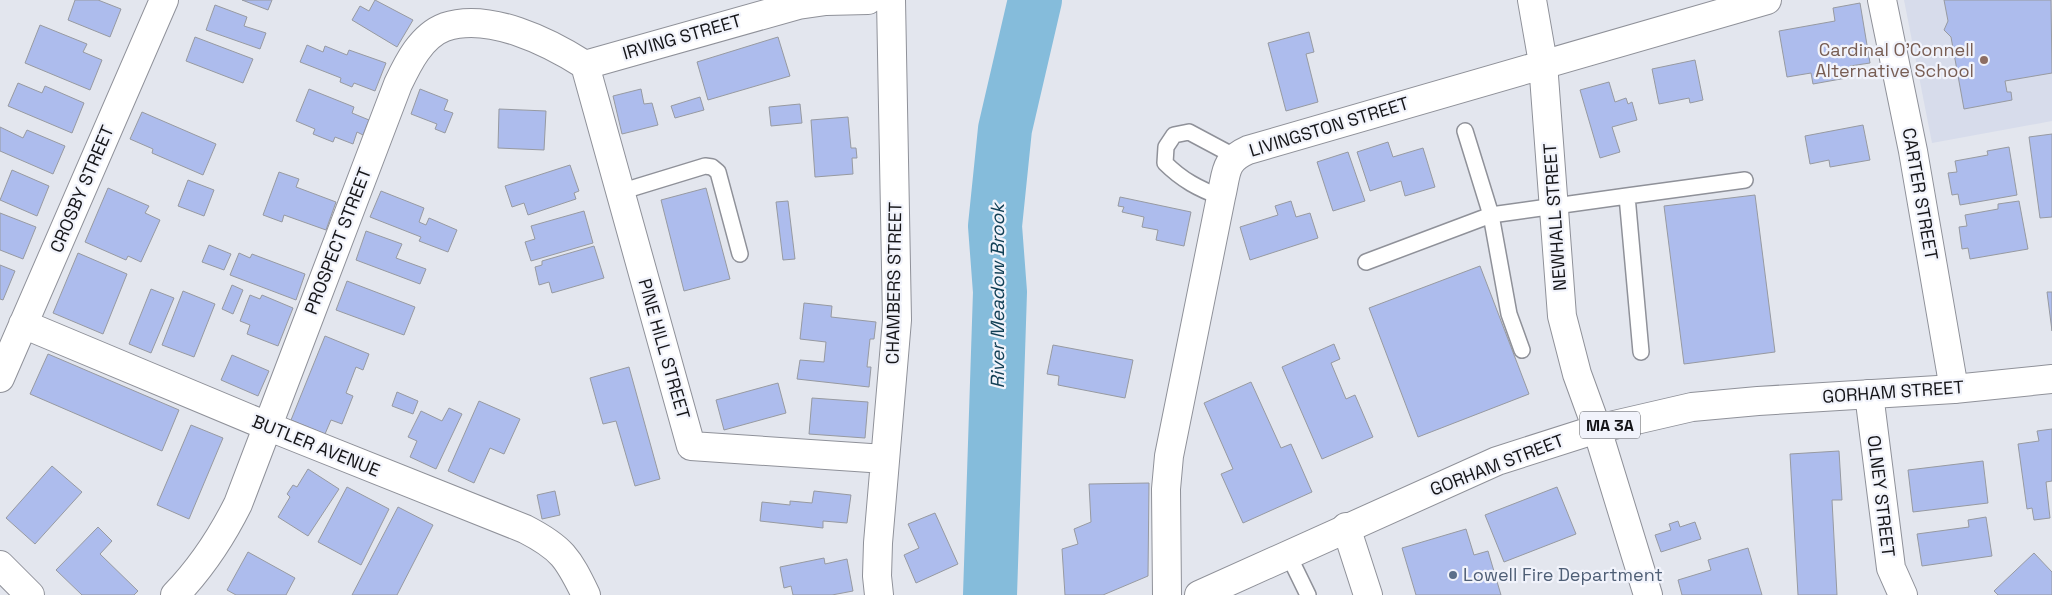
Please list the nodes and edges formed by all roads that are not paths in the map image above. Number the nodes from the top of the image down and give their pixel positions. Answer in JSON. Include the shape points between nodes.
{"nodes":[{"id":1,"x":164,"y":0,"type":"edge"},
{"id":2,"x":868,"y":0,"type":"edge"},
{"id":3,"x":891,"y":0,"type":"edge"},
{"id":4,"x":1532,"y":0,"type":"edge"},
{"id":5,"x":1767,"y":0,"type":"edge"},
{"id":6,"x":1882,"y":0,"type":"edge"},
{"id":7,"x":1543,"y":64,"type":"junction"},
{"id":8,"x":585,"y":65,"type":"junction"},
{"id":9,"x":1465,"y":131,"type":"dead end"},
{"id":10,"x":1234,"y":156,"type":"junction"},
{"id":11,"x":1745,"y":180,"type":"dead end"},
{"id":12,"x":620,"y":192,"type":"junction"},
{"id":13,"x":1627,"y":196,"type":"junction"},
{"id":14,"x":1221,"y":198,"type":"junction"},
{"id":15,"x":1554,"y":206,"type":"junction"},
{"id":16,"x":1491,"y":215,"type":"junction"},
{"id":17,"x":740,"y":254,"type":"dead end"},
{"id":18,"x":1366,"y":262,"type":"dead end"},
{"id":19,"x":23,"y":324,"type":"junction"},
{"id":20,"x":1522,"y":350,"type":"dead end"},
{"id":21,"x":1641,"y":352,"type":"dead end"},
{"id":22,"x":3,"y":363,"type":"edge"},
{"id":23,"x":2052,"y":379,"type":"edge"},
{"id":24,"x":1954,"y":389,"type":"junction"},
{"id":25,"x":1869,"y":394,"type":"junction"},
{"id":26,"x":267,"y":426,"type":"junction"},
{"id":27,"x":1597,"y":429,"type":"junction"},
{"id":28,"x":885,"y":459,"type":"junction"},
{"id":29,"x":1346,"y":527,"type":"junction"},
{"id":30,"x":1288,"y":554,"type":"junction"},
{"id":31,"x":0,"y":565,"type":"edge"},
{"id":32,"x":30,"y":595,"type":"edge"},
{"id":33,"x":175,"y":595,"type":"edge"},
{"id":34,"x":586,"y":595,"type":"edge"},
{"id":35,"x":879,"y":595,"type":"edge"},
{"id":36,"x":1167,"y":595,"type":"edge"},
{"id":37,"x":1200,"y":595,"type":"edge"},
{"id":38,"x":1308,"y":595,"type":"edge"},
{"id":39,"x":1368,"y":595,"type":"edge"},
{"id":40,"x":1648,"y":595,"type":"edge"},
{"id":41,"x":1903,"y":595,"type":"edge"}],
"edges":[{"from":1,"to":19,"type":"street","name":"CROSBY STREET"},
{"from":2,"to":8,"type":"street","name":"IRVING STREET","via":[[798,5]]},
{"from":3,"to":28,"type":"street","name":"CHAMBERS STREET","via":[[897,320]]},
{"from":4,"to":7,"type":"street","name":"NEWHALL STREET"},
{"from":5,"to":7,"type":"street","name":"LIVINGSTON STREET"},
{"from":6,"to":24,"type":"street","name":"CARTER STREET","via":[[1913,151]]},
{"from":7,"to":10,"type":"street","name":"LIVINGSTON STREET"},
{"from":7,"to":15,"type":"street","name":"NEWHALL STREET"},
{"from":8,"to":12,"type":"street","name":"PINE HILL STREET"},
{"from":8,"to":26,"type":"street","name":"PROSPECT STREET","via":[[538,38],[472,23],[445,27],[427,39],[410,58]]},
{"from":9,"to":16,"type":"lane"},
{"from":10,"to":14,"type":"street","name":"LIVINGSTON STREET","via":[[1228,165]]},
{"from":10,"to":14,"type":"lane","via":[[1189,132],[1174,135],[1166,147],[1165,163],[1178,176]]},
{"from":11,"to":13,"type":"lane"},
{"from":12,"to":17,"type":"lane","via":[[705,166],[712,167],[718,172]]},
{"from":12,"to":28,"type":"street","name":"PINE HILL STREET","via":[[690,446]]},
{"from":13,"to":15,"type":"lane"},
{"from":13,"to":21,"type":"lane"},
{"from":14,"to":36,"type":"street","name":"LIVINGSTON STREET","via":[[1169,456],[1166,489]]},
{"from":15,"to":16,"type":"lane"},
{"from":15,"to":27,"type":"street","name":"NEWHALL STREET","via":[[1562,316],[1577,374]]},
{"from":16,"to":18,"type":"lane"},
{"from":16,"to":20,"type":"lane","via":[[1509,314]]},
{"from":19,"to":22,"type":"street","name":"CROSBY STREET"},
{"from":19,"to":26,"type":"street","name":"BUTLER AVENUE"},
{"from":23,"to":24,"type":"street","name":"GORHAM STREET","number":"MA 3A"},
{"from":24,"to":25,"type":"street","name":"GORHAM STREET","number":"MA 3A"},
{"from":25,"to":27,"type":"street","name":"GORHAM STREET","number":"MA 3A","via":[[1692,407]]},
{"from":25,"to":41,"type":"street","name":"OLNEY STREET","via":[[1891,568]]},
{"from":26,"to":33,"type":"street","name":"PROSPECT STREET","via":[[238,504],[220,540]]},
{"from":26,"to":34,"type":"street","name":"BUTLER AVENUE","via":[[542,538],[565,555]]},
{"from":27,"to":29,"type":"street","name":"GORHAM STREET","number":"MA 3A","via":[[1497,461]]},
{"from":27,"to":40,"type":"street","name":"NEWHALL STREET"},
{"from":28,"to":35,"type":"street","name":"CHAMBERS STREET","via":[[878,543]]},
{"from":29,"to":30,"type":"street","name":"GORHAM STREET","number":"MA 3A"},
{"from":29,"to":39,"type":"street"},
{"from":30,"to":37,"type":"street","name":"GORHAM STREET","number":"MA 3A"},
{"from":30,"to":38,"type":"lane"},
{"from":31,"to":32,"type":"street"}]}
